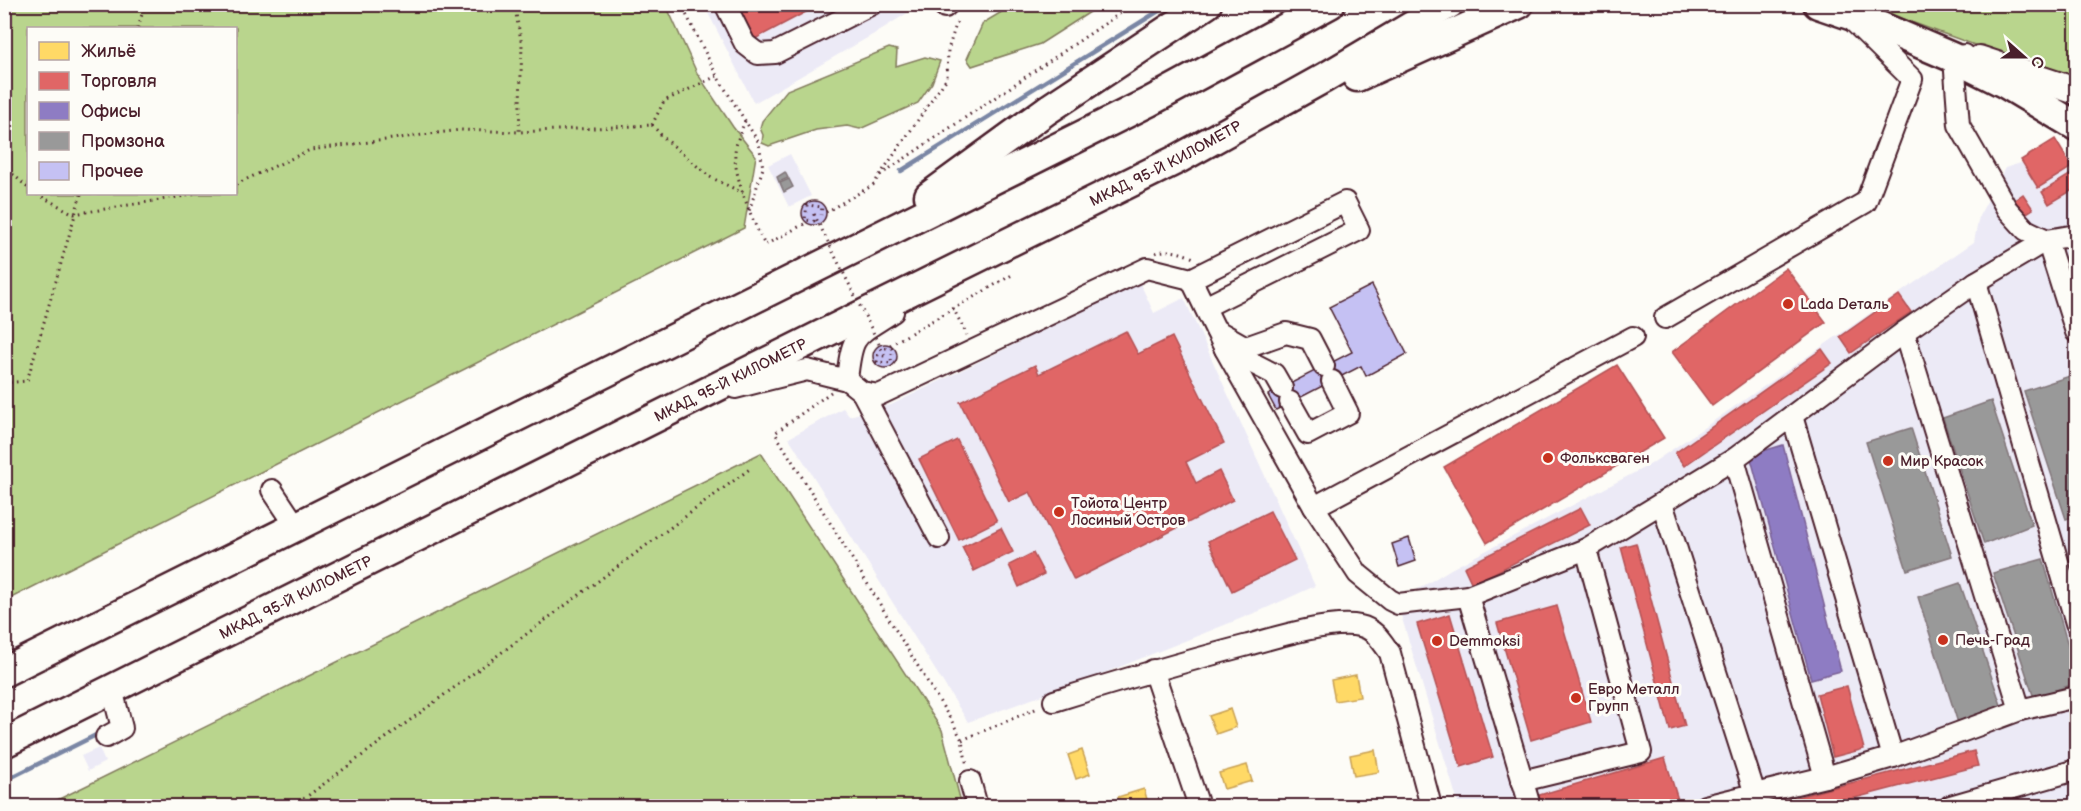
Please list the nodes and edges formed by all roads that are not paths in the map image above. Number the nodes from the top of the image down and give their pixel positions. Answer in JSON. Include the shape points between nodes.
{"nodes":[{"id":1,"x":725,"y":4,"type":"edge"},
{"id":2,"x":872,"y":4,"type":"edge"},
{"id":3,"x":1207,"y":4,"type":"edge"},
{"id":4,"x":1330,"y":4,"type":"edge"},
{"id":5,"x":1449,"y":4,"type":"edge"},
{"id":6,"x":1518,"y":4,"type":"edge"},
{"id":7,"x":1818,"y":4,"type":"edge"},
{"id":8,"x":1859,"y":19,"type":"junction"},
{"id":9,"x":1960,"y":56,"type":"junction"},
{"id":10,"x":2076,"y":91,"type":"edge"},
{"id":11,"x":2076,"y":126,"type":"edge"},
{"id":12,"x":1178,"y":159,"type":"junction"},
{"id":13,"x":2076,"y":236,"type":"edge"},
{"id":14,"x":2047,"y":240,"type":"junction"},
{"id":15,"x":864,"y":243,"type":"junction"},
{"id":16,"x":957,"y":268,"type":"junction"},
{"id":17,"x":1191,"y":279,"type":"junction"},
{"id":18,"x":1976,"y":282,"type":"junction"},
{"id":19,"x":1205,"y":307,"type":"junction"},
{"id":20,"x":1665,"y":318,"type":"dead end"},
{"id":21,"x":1216,"y":330,"type":"junction"},
{"id":22,"x":1904,"y":332,"type":"junction"},
{"id":23,"x":2076,"y":332,"type":"edge"},
{"id":24,"x":1633,"y":337,"type":"dead end"},
{"id":25,"x":1225,"y":349,"type":"junction"},
{"id":26,"x":855,"y":386,"type":"junction"},
{"id":27,"x":676,"y":407,"type":"junction"},
{"id":28,"x":1792,"y":416,"type":"junction"},
{"id":29,"x":1734,"y":459,"type":"junction"},
{"id":30,"x":272,"y":490,"type":"dead end"},
{"id":31,"x":1662,"y":503,"type":"junction"},
{"id":32,"x":1314,"y":507,"type":"junction"},
{"id":33,"x":296,"y":526,"type":"junction"},
{"id":34,"x":939,"y":538,"type":"dead end"},
{"id":35,"x":1586,"y":549,"type":"junction"},
{"id":36,"x":1468,"y":596,"type":"junction"},
{"id":37,"x":2076,"y":623,"type":"edge"},
{"id":38,"x":1153,"y":670,"type":"junction"},
{"id":39,"x":4,"y":672,"type":"edge"},
{"id":40,"x":112,"y":689,"type":"junction"},
{"id":41,"x":2076,"y":697,"type":"edge"},
{"id":42,"x":1054,"y":701,"type":"road end"},
{"id":43,"x":2020,"y":710,"type":"junction"},
{"id":44,"x":106,"y":736,"type":"dead end"},
{"id":45,"x":4,"y":743,"type":"edge"},
{"id":46,"x":1893,"y":757,"type":"junction"},
{"id":47,"x":2076,"y":770,"type":"edge"},
{"id":48,"x":1825,"y":777,"type":"junction"},
{"id":49,"x":970,"y":781,"type":"road end"},
{"id":50,"x":1522,"y":781,"type":"junction"},
{"id":51,"x":1755,"y":794,"type":"junction"},
{"id":52,"x":977,"y":807,"type":"edge"},
{"id":53,"x":1199,"y":807,"type":"edge"},
{"id":54,"x":1431,"y":807,"type":"edge"},
{"id":55,"x":1530,"y":807,"type":"edge"},
{"id":56,"x":1705,"y":807,"type":"edge"},
{"id":57,"x":1950,"y":807,"type":"edge"}],
"edges":[{"from":1,"to":2,"type":"street","via":[[745,44],[758,54],[775,53]]},
{"from":3,"to":15,"type":"highway","via":[[1047,110]]},
{"from":4,"to":15,"type":"highway","via":[[1149,102]]},
{"from":5,"to":12,"type":"highway","name":"МКАД, 95-Й КИЛОМЕТР"},
{"from":6,"to":12,"type":"highway"},
{"from":7,"to":8,"type":"highway"},
{"from":8,"to":9,"type":"highway"},
{"from":8,"to":20,"type":"street","via":[[1912,80],[1866,202]]},
{"from":9,"to":10,"type":"main road"},
{"from":9,"to":11,"type":"highway"},
{"from":9,"to":14,"type":"street","via":[[1959,125],[2007,209],[2026,230]]},
{"from":12,"to":16,"type":"highway","name":"МКАД, 95-Й КИЛОМЕТР"},
{"from":13,"to":14,"type":"street"},
{"from":14,"to":18,"type":"street"},
{"from":14,"to":23,"type":"street"},
{"from":15,"to":33,"type":"highway"},
{"from":16,"to":26,"type":"street","via":[[857,336],[851,348]]},
{"from":16,"to":27,"type":"highway","name":"МКАД, 95-Й КИЛОМЕТР"},
{"from":17,"to":19,"type":"street"},
{"from":17,"to":19,"type":"street","via":[[1345,202],[1359,230]]},
{"from":17,"to":26,"type":"street","via":[[1147,268],[879,395]]},
{"from":18,"to":22,"type":"street"},
{"from":18,"to":37,"type":"street"},
{"from":19,"to":21,"type":"street"},
{"from":21,"to":25,"type":"street"},
{"from":21,"to":25,"type":"street","via":[[1246,346],[1286,333],[1310,339],[1348,413],[1308,434],[1274,374]]},
{"from":22,"to":28,"type":"street"},
{"from":22,"to":43,"type":"street"},
{"from":24,"to":32,"type":"street"},
{"from":25,"to":32,"type":"street"},
{"from":26,"to":27,"type":"street","via":[[807,370]]},
{"from":26,"to":34,"type":"street"},
{"from":27,"to":40,"type":"highway","name":"МКАД, 95-Й КИЛОМЕТР"},
{"from":28,"to":29,"type":"street"},
{"from":28,"to":46,"type":"street"},
{"from":29,"to":31,"type":"street"},
{"from":29,"to":48,"type":"street"},
{"from":30,"to":33,"type":"street"},
{"from":31,"to":35,"type":"street"},
{"from":31,"to":51,"type":"street"},
{"from":32,"to":36,"type":"street","via":[[1358,574],[1390,600],[1398,604]]},
{"from":33,"to":39,"type":"highway"},
{"from":35,"to":36,"type":"street"},
{"from":35,"to":50,"type":"street","via":[[1641,752]]},
{"from":36,"to":50,"type":"street"},
{"from":38,"to":42,"type":"street"},
{"from":38,"to":53,"type":"street"},
{"from":38,"to":54,"type":"street","via":[[1299,631],[1361,626],[1375,633],[1390,653]]},
{"from":40,"to":44,"type":"street","via":[[122,728]]},
{"from":40,"to":45,"type":"highway","name":"МКАД, 95-Й КИЛОМЕТР"},
{"from":41,"to":43,"type":"street"},
{"from":43,"to":46,"type":"street"},
{"from":46,"to":48,"type":"street"},
{"from":47,"to":57,"type":"street"},
{"from":48,"to":51,"type":"street"},
{"from":49,"to":52,"type":"street"},
{"from":50,"to":55,"type":"street"},
{"from":51,"to":56,"type":"street"}]}
